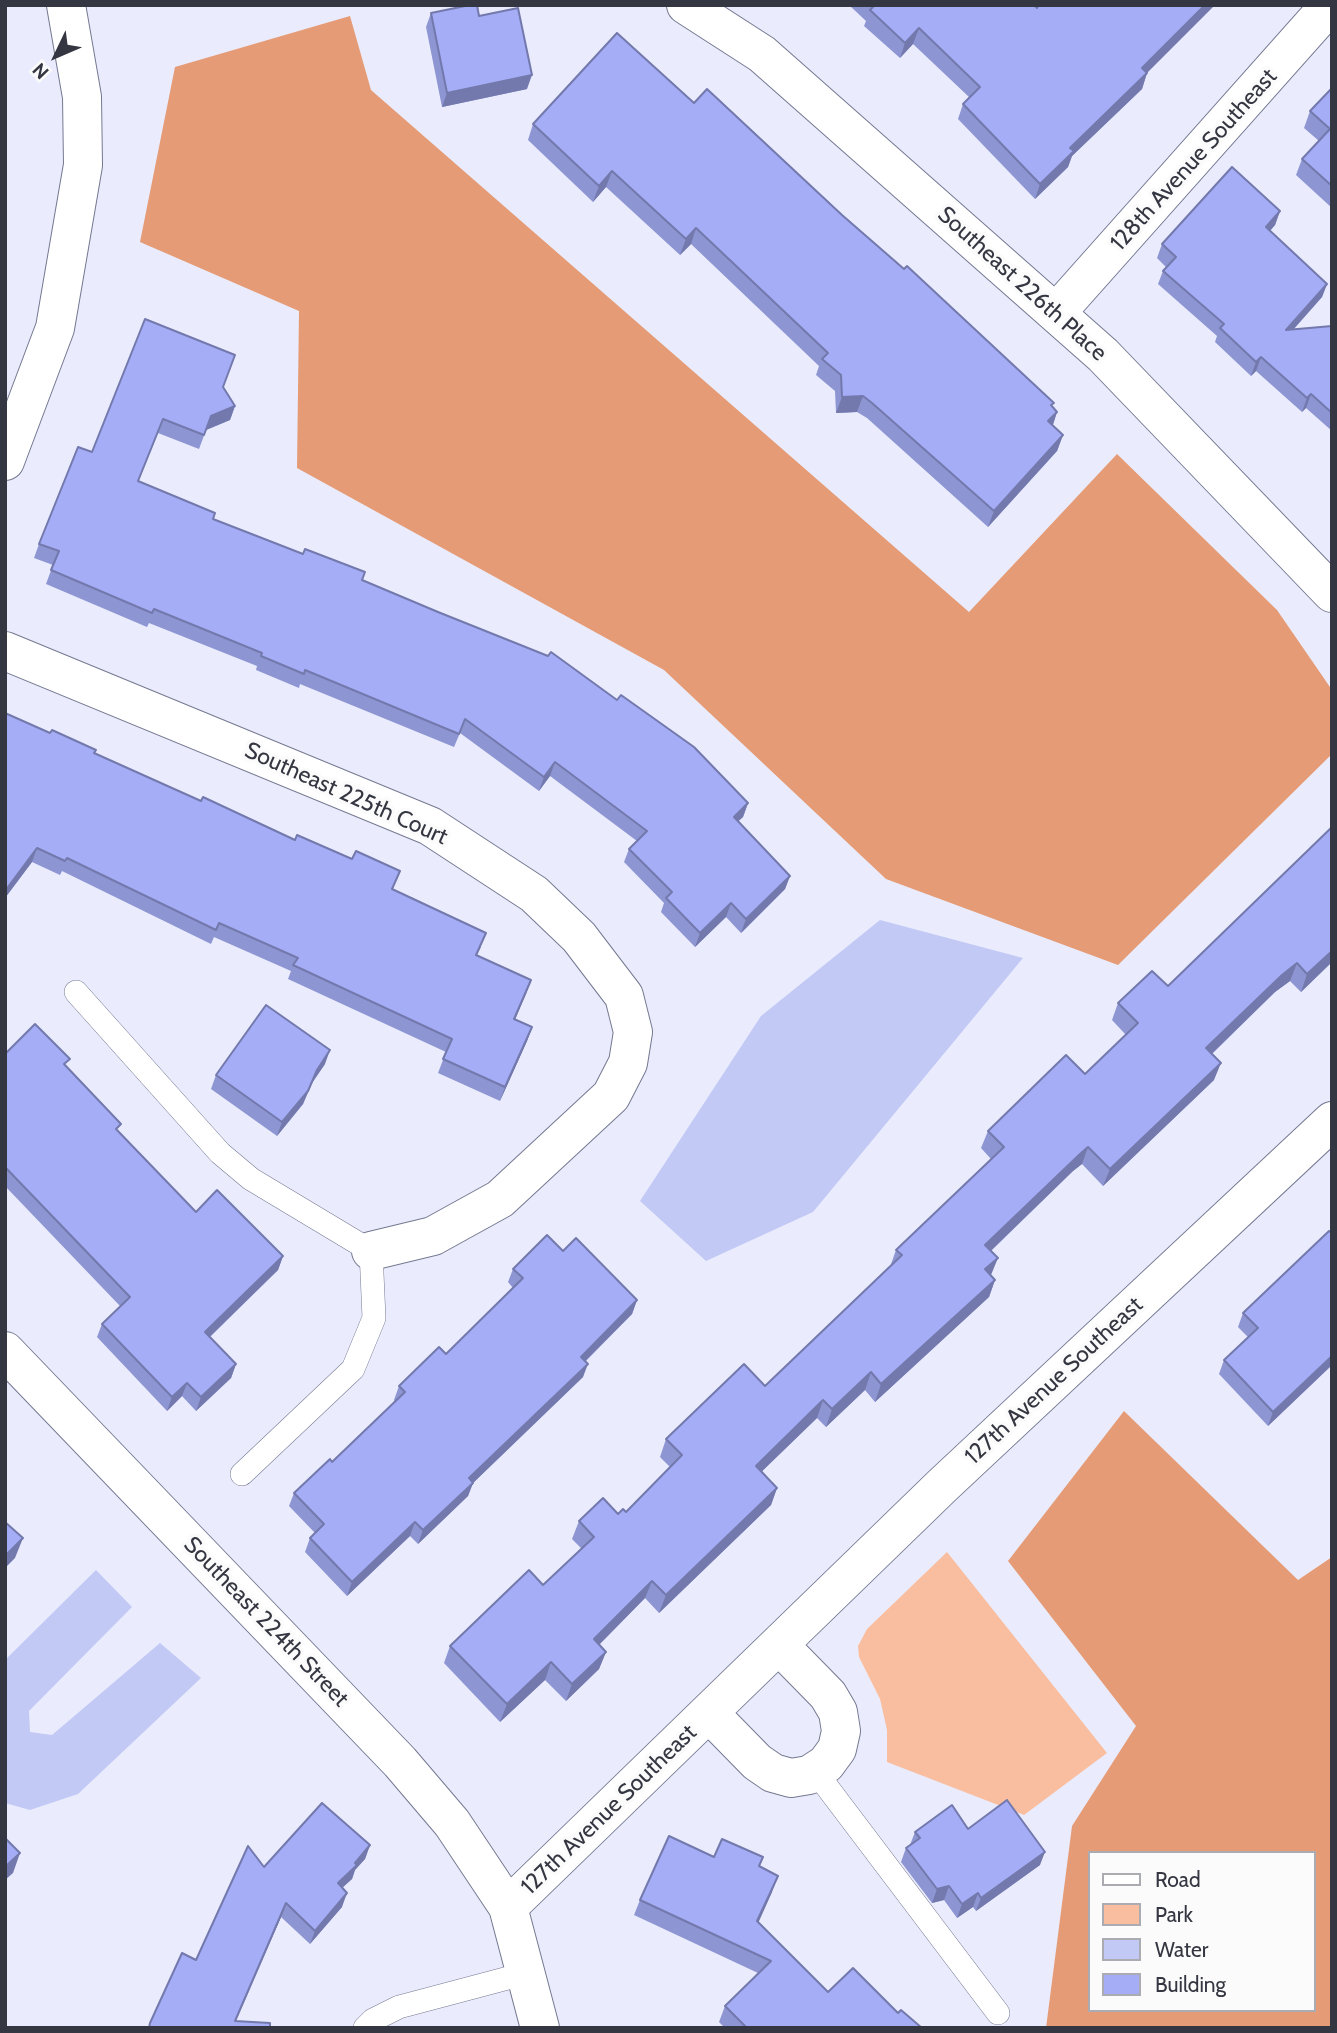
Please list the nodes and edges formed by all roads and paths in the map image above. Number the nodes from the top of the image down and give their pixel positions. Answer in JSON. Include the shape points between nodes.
{"nodes":[{"id":1,"x":686,"y":5,"type":"edge"},
{"id":2,"x":1330,"y":5,"type":"edge"},
{"id":3,"x":67,"y":6,"type":"edge"},
{"id":4,"x":1056,"y":313,"type":"junction"},
{"id":5,"x":5,"y":461,"type":"edge"},
{"id":6,"x":1332,"y":593,"type":"edge"},
{"id":7,"x":5,"y":651,"type":"edge"},
{"id":8,"x":76,"y":992,"type":"dead end"},
{"id":9,"x":1332,"y":1121,"type":"edge"},
{"id":10,"x":372,"y":1251,"type":"junction"},
{"id":11,"x":5,"y":1351,"type":"edge"},
{"id":12,"x":242,"y":1474,"type":"dead end"},
{"id":13,"x":779,"y":1644,"type":"junction"},
{"id":14,"x":709,"y":1713,"type":"junction"},
{"id":15,"x":815,"y":1771,"type":"junction"},
{"id":16,"x":508,"y":1907,"type":"junction"},
{"id":17,"x":527,"y":1973,"type":"junction"},
{"id":18,"x":998,"y":2013,"type":"dead end"},
{"id":19,"x":365,"y":2028,"type":"edge"},
{"id":20,"x":540,"y":2028,"type":"edge"}],
"edges":[{"from":1,"to":4,"type":"street","name":"Southeast 226th Place","via":[[762,54]]},
{"from":2,"to":4,"type":"street","name":"128th Avenue Southeast"},
{"from":3,"to":5,"type":"street","via":[[82,97],[81,177],[55,328]]},
{"from":4,"to":6,"type":"street","name":"Southeast 226th Place","via":[[1103,355]]},
{"from":7,"to":10,"type":"street","name":"Southeast 225th Court","via":[[430,826],[534,894],[579,937],[624,996],[633,1032],[628,1063],[611,1096],[500,1199],[433,1236]]},
{"from":8,"to":10,"type":"lane","via":[[220,1153],[251,1179]]},
{"from":9,"to":13,"type":"street","name":"127th Avenue Southeast"},
{"from":10,"to":12,"type":"lane","via":[[374,1318],[353,1369]]},
{"from":11,"to":16,"type":"street","name":"Southeast 224th Street","via":[[400,1762],[452,1823]]},
{"from":13,"to":14,"type":"street","name":"127th Avenue Southeast"},
{"from":13,"to":15,"type":"street","via":[[828,1695],[838,1712],[841,1731],[837,1749],[826,1765]]},
{"from":14,"to":15,"type":"street","name":"127th Avenue Southeast","via":[[773,1773],[791,1778]]},
{"from":14,"to":16,"type":"street","name":"127th Avenue Southeast"},
{"from":15,"to":18,"type":"lane"},
{"from":16,"to":17,"type":"street","name":"Southeast 224th Street"},
{"from":17,"to":19,"type":"lane","via":[[399,2007]]},
{"from":17,"to":20,"type":"street","name":"Southeast 224th Street"}]}
